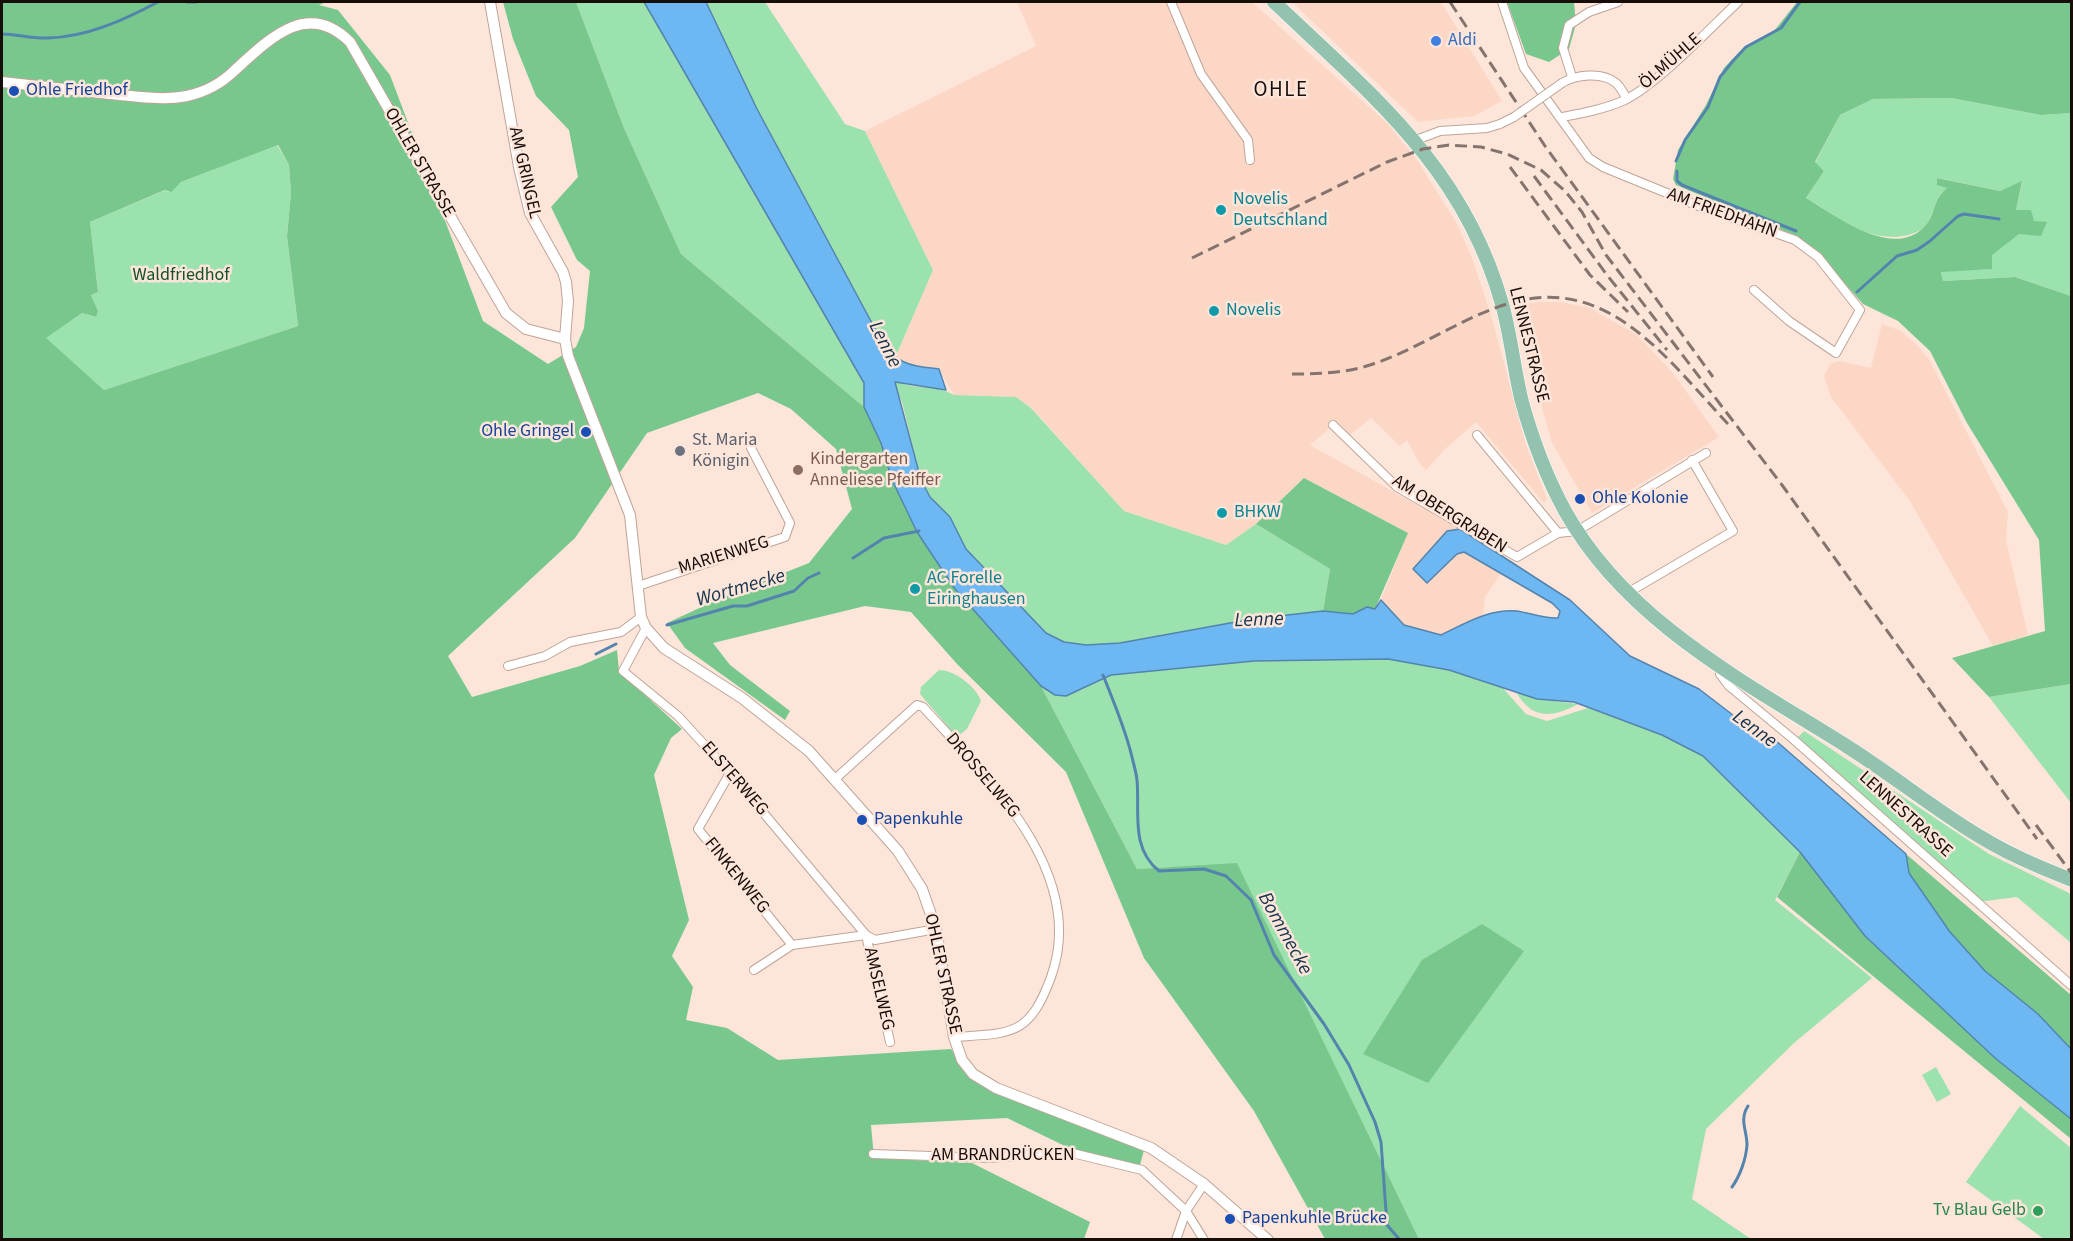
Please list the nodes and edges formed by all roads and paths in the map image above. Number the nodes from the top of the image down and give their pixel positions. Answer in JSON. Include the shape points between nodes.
{"nodes":[{"id":1,"x":490,"y":2,"type":"edge"},
{"id":2,"x":1171,"y":2,"type":"edge"},
{"id":3,"x":1274,"y":2,"type":"edge"},
{"id":4,"x":1502,"y":2,"type":"edge"},
{"id":5,"x":1618,"y":2,"type":"edge"},
{"id":6,"x":1738,"y":2,"type":"edge"},
{"id":7,"x":1572,"y":77,"type":"junction"},
{"id":8,"x":2,"y":82,"type":"edge"},
{"id":9,"x":1627,"y":99,"type":"junction"},
{"id":10,"x":1562,"y":117,"type":"junction"},
{"id":11,"x":1416,"y":140,"type":"junction"},
{"id":12,"x":1250,"y":160,"type":"dead end"},
{"id":13,"x":1754,"y":290,"type":"dead end"},
{"id":14,"x":565,"y":339,"type":"junction"},
{"id":15,"x":1333,"y":425,"type":"dead end"},
{"id":16,"x":1477,"y":435,"type":"dead end"},
{"id":17,"x":751,"y":448,"type":"dead end"},
{"id":18,"x":1706,"y":453,"type":"dead end"},
{"id":19,"x":1692,"y":460,"type":"junction"},
{"id":20,"x":1577,"y":531,"type":"junction"},
{"id":21,"x":1558,"y":534,"type":"junction"},
{"id":22,"x":638,"y":586,"type":"junction"},
{"id":23,"x":1629,"y":592,"type":"junction"},
{"id":24,"x":641,"y":617,"type":"junction"},
{"id":25,"x":646,"y":628,"type":"junction"},
{"id":26,"x":508,"y":666,"type":"dead end"},
{"id":27,"x":1721,"y":669,"type":"junction"},
{"id":28,"x":730,"y":772,"type":"junction"},
{"id":29,"x":836,"y":779,"type":"junction"},
{"id":30,"x":2066,"y":877,"type":"edge"},
{"id":31,"x":936,"y":929,"type":"junction"},
{"id":32,"x":866,"y":935,"type":"junction"},
{"id":33,"x":792,"y":945,"type":"junction"},
{"id":34,"x":754,"y":970,"type":"dead end"},
{"id":35,"x":2072,"y":986,"type":"edge"},
{"id":36,"x":954,"y":1037,"type":"junction"},
{"id":37,"x":890,"y":1042,"type":"dead end"},
{"id":38,"x":873,"y":1154,"type":"dead end"},
{"id":39,"x":1204,"y":1184,"type":"junction"},
{"id":40,"x":1186,"y":1211,"type":"junction"},
{"id":41,"x":1176,"y":1239,"type":"edge"},
{"id":42,"x":1204,"y":1239,"type":"edge"},
{"id":43,"x":1268,"y":1239,"type":"edge"}],
"edges":[{"from":1,"to":14,"type":"street","name":"AM GRINGEL","via":[[530,213],[566,282]]},
{"from":2,"to":12,"type":"street","via":[[1201,74],[1248,140]]},
{"from":3,"to":11,"type":"main road","name":"LENNESTRASSE"},
{"from":4,"to":10,"type":"street","name":"AM FRIEDHAHN","via":[[1524,68],[1541,95]]},
{"from":5,"to":7,"type":"street","via":[[1569,25],[1563,48]]},
{"from":6,"to":9,"type":"street","name":"ÖLMÜHLE"},
{"from":7,"to":9,"type":"street","via":[[1598,76],[1616,82]]},
{"from":7,"to":11,"type":"street","bridge":true,"via":[[1500,124],[1440,131]]},
{"from":8,"to":14,"type":"street","name":"OHLER STRASSE","via":[[153,98],[186,96],[207,90],[225,78],[291,16],[311,12],[325,15],[336,22],[350,42],[507,313],[526,329]]},
{"from":9,"to":10,"type":"street","name":"ÖLMÜHLE"},
{"from":10,"to":13,"type":"street","name":"AM FRIEDHAHN","via":[[1588,158],[1603,167],[1794,240],[1818,257],[1860,310],[1836,353],[1789,321]]},
{"from":11,"to":20,"type":"main road","name":"LENNESTRASSE","via":[[1474,230],[1502,304],[1522,403],[1553,487]]},
{"from":14,"to":22,"type":"street","name":"OHLER STRASSE","via":[[568,356],[630,515]]},
{"from":15,"to":21,"type":"street","name":"AM OBERGRABEN","via":[[1397,486],[1517,558]]},
{"from":16,"to":21,"type":"street"},
{"from":17,"to":22,"type":"street","name":"MARIENWEG","via":[[790,522],[785,537]]},
{"from":18,"to":19,"type":"street"},
{"from":19,"to":20,"type":"street"},
{"from":19,"to":23,"type":"street","via":[[1733,531]]},
{"from":20,"to":21,"type":"street","name":"AM OBERGRABEN"},
{"from":20,"to":23,"type":"main road","name":"LENNESTRASSE"},
{"from":22,"to":24,"type":"street","name":"OHLER STRASSE"},
{"from":23,"to":27,"type":"main road","name":"LENNESTRASSE"},
{"from":24,"to":25,"type":"street","name":"OHLER STRASSE"},
{"from":24,"to":26,"type":"street","via":[[621,632],[570,642],[545,656]]},
{"from":25,"to":28,"type":"street","name":"ELSTERWEG","via":[[624,671],[678,716]]},
{"from":25,"to":29,"type":"street","name":"OHLER STRASSE","via":[[664,648],[776,724]]},
{"from":27,"to":30,"type":"main road","name":"LENNESTRASSE","via":[[1851,748],[1969,829],[2019,858]]},
{"from":27,"to":35,"type":"street","name":"LENNESTRASSE","via":[[1720,674],[1729,686]]},
{"from":28,"to":32,"type":"street","name":"ELSTERWEG"},
{"from":28,"to":33,"type":"street","name":"FINKENWEG","via":[[698,829]]},
{"from":29,"to":31,"type":"street","name":"OHLER STRASSE","via":[[898,851],[922,889]]},
{"from":29,"to":36,"type":"street","name":"DROSSELWEG","via":[[918,705],[997,788],[1031,838],[1052,885],[1059,927],[1054,967],[1041,1006],[1024,1023],[1005,1033]]},
{"from":31,"to":32,"type":"street","name":"AMSELWEG","via":[[874,940]]},
{"from":31,"to":36,"type":"street","name":"OHLER STRASSE"},
{"from":32,"to":33,"type":"street","name":"AMSELWEG"},
{"from":32,"to":37,"type":"street","name":"AMSELWEG"},
{"from":33,"to":34,"type":"street","name":"AMSELWEG"},
{"from":36,"to":39,"type":"street","name":"OHLER STRASSE","via":[[962,1060],[974,1074],[996,1088],[1151,1148]]},
{"from":38,"to":40,"type":"street","name":"AM BRANDRÜCKEN","via":[[990,1158],[1068,1152],[1142,1170]]},
{"from":39,"to":40,"type":"street"},
{"from":39,"to":43,"type":"street","name":"OHLER STRASSE"},
{"from":40,"to":41,"type":"street"},
{"from":40,"to":42,"type":"street","name":"AM BRANDRÜCKEN"}]}
